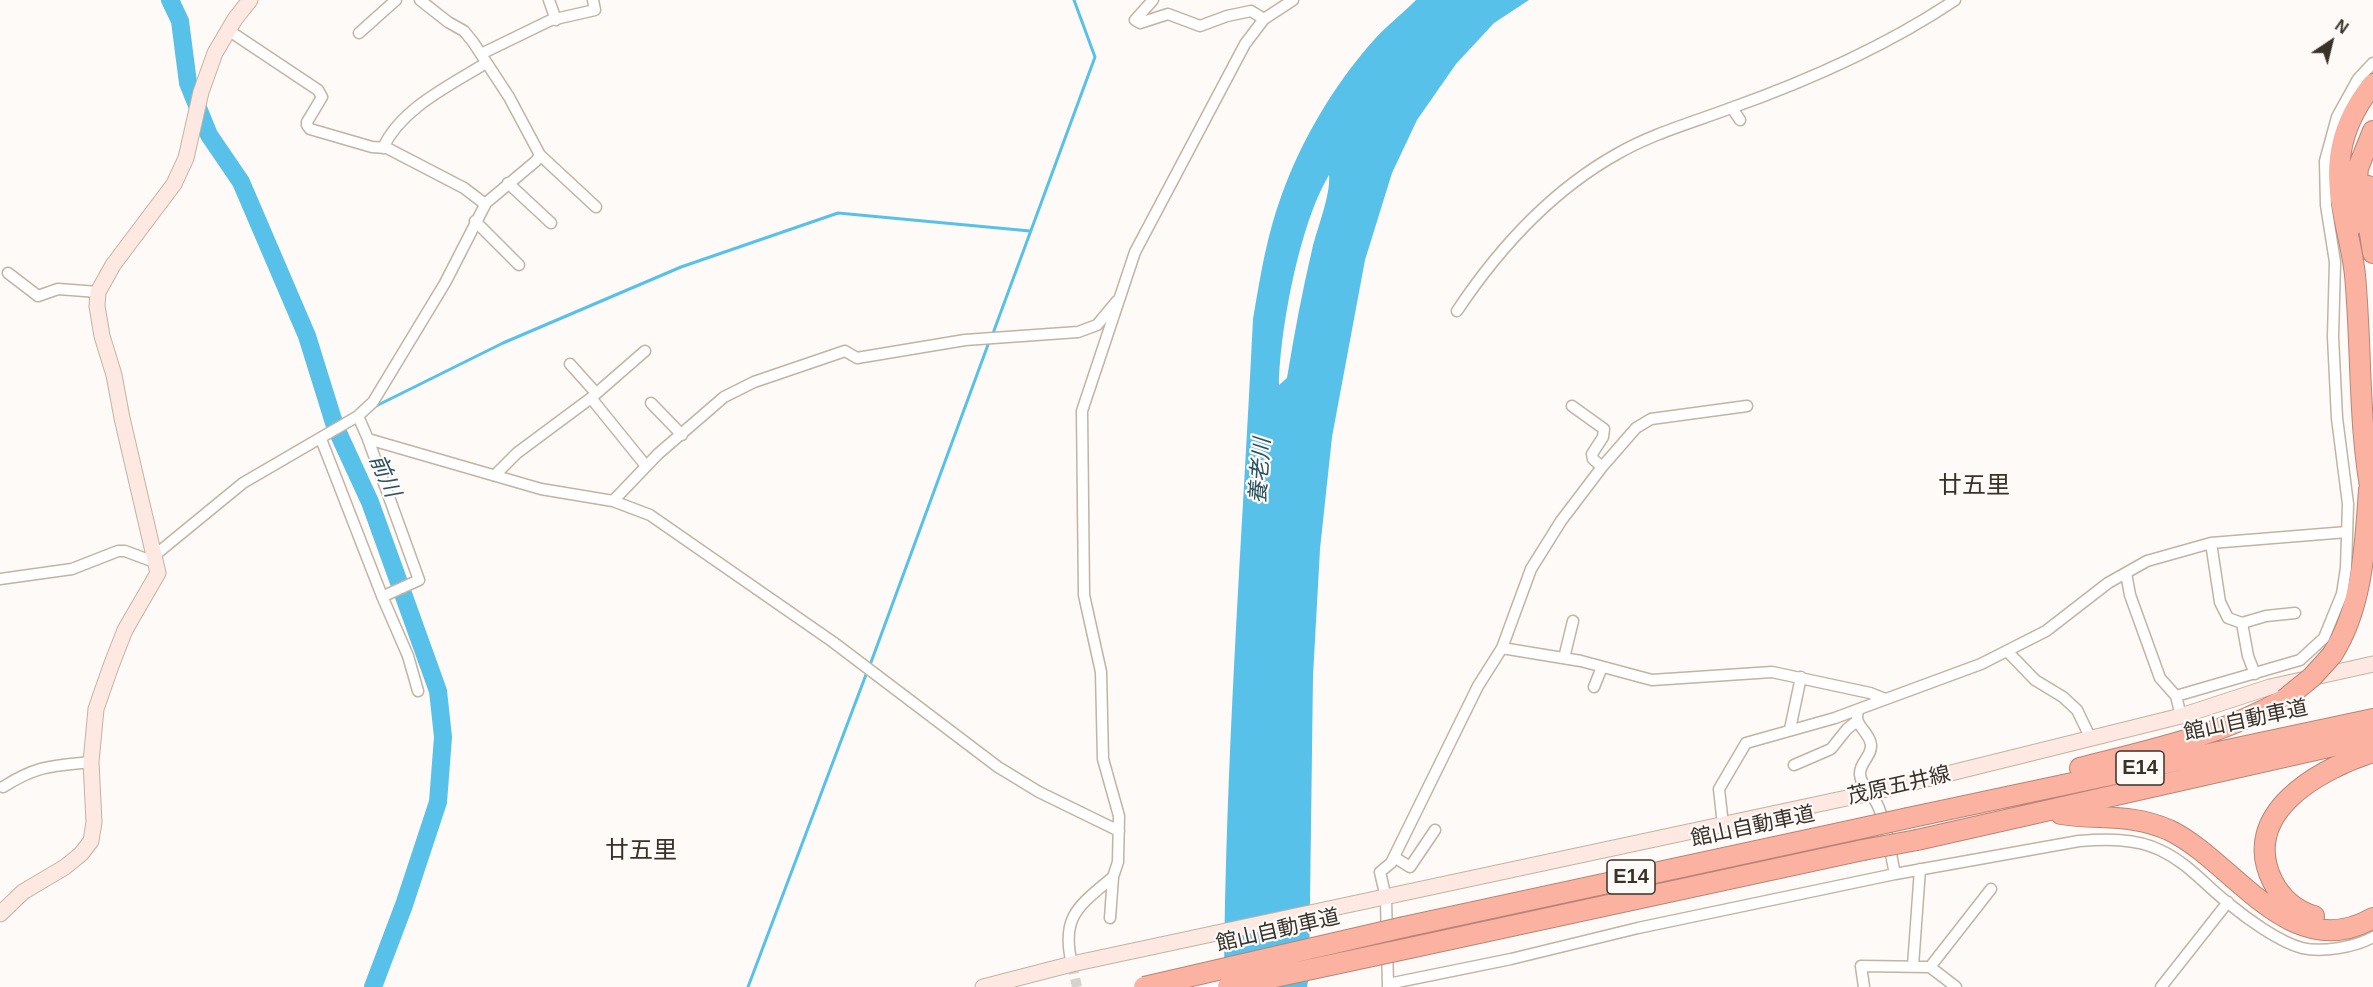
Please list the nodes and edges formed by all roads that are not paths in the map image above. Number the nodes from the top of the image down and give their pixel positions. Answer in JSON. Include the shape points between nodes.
{"nodes":[{"id":1,"x":250,"y":0,"type":"edge"},
{"id":2,"x":396,"y":0,"type":"edge"},
{"id":3,"x":420,"y":0,"type":"edge"},
{"id":4,"x":549,"y":0,"type":"edge"},
{"id":5,"x":593,"y":0,"type":"edge"},
{"id":6,"x":1153,"y":0,"type":"edge"},
{"id":7,"x":1280,"y":0,"type":"edge"},
{"id":8,"x":1293,"y":0,"type":"edge"},
{"id":9,"x":1956,"y":0,"type":"edge"},
{"id":10,"x":1255,"y":11,"type":"edge"},
{"id":11,"x":556,"y":20,"type":"junction"},
{"id":12,"x":228,"y":30,"type":"junction"},
{"id":13,"x":358,"y":33,"type":"dead end"},
{"id":14,"x":484,"y":58,"type":"junction"},
{"id":15,"x":2373,"y":63,"type":"edge"},
{"id":16,"x":2373,"y":84,"type":"edge"},
{"id":17,"x":1732,"y":108,"type":"junction"},
{"id":18,"x":1740,"y":120,"type":"dead end"},
{"id":19,"x":2373,"y":131,"type":"edge"},
{"id":20,"x":383,"y":148,"type":"junction"},
{"id":21,"x":540,"y":155,"type":"junction"},
{"id":22,"x":2373,"y":160,"type":"edge"},
{"id":23,"x":508,"y":183,"type":"junction"},
{"id":24,"x":485,"y":204,"type":"junction"},
{"id":25,"x":596,"y":207,"type":"dead end"},
{"id":26,"x":475,"y":221,"type":"junction"},
{"id":27,"x":551,"y":223,"type":"dead end"},
{"id":28,"x":2373,"y":253,"type":"edge"},
{"id":29,"x":519,"y":265,"type":"dead end"},
{"id":30,"x":8,"y":273,"type":"dead end"},
{"id":31,"x":2355,"y":273,"type":"junction"},
{"id":32,"x":98,"y":292,"type":"junction"},
{"id":33,"x":1119,"y":299,"type":"junction"},
{"id":34,"x":1456,"y":311,"type":"dead end"},
{"id":35,"x":645,"y":351,"type":"dead end"},
{"id":36,"x":570,"y":364,"type":"dead end"},
{"id":37,"x":593,"y":396,"type":"junction"},
{"id":38,"x":651,"y":403,"type":"dead end"},
{"id":39,"x":1572,"y":406,"type":"dead end"},
{"id":40,"x":1747,"y":406,"type":"dead end"},
{"id":41,"x":358,"y":416,"type":"junction"},
{"id":42,"x":682,"y":435,"type":"junction"},
{"id":43,"x":321,"y":439,"type":"junction"},
{"id":44,"x":368,"y":440,"type":"junction"},
{"id":45,"x":646,"y":466,"type":"junction"},
{"id":46,"x":1602,"y":466,"type":"junction"},
{"id":47,"x":495,"y":475,"type":"junction"},
{"id":48,"x":2371,"y":494,"type":"edge"},
{"id":49,"x":613,"y":501,"type":"junction"},
{"id":50,"x":2347,"y":532,"type":"junction"},
{"id":51,"x":2211,"y":543,"type":"junction"},
{"id":52,"x":154,"y":556,"type":"junction"},
{"id":53,"x":2126,"y":573,"type":"junction"},
{"id":54,"x":0,"y":579,"type":"edge"},
{"id":55,"x":386,"y":595,"type":"dead end"},
{"id":56,"x":2295,"y":613,"type":"dead end"},
{"id":57,"x":1573,"y":621,"type":"dead end"},
{"id":58,"x":2242,"y":623,"type":"junction"},
{"id":59,"x":1502,"y":648,"type":"junction"},
{"id":60,"x":2007,"y":651,"type":"junction"},
{"id":61,"x":1564,"y":658,"type":"junction"},
{"id":62,"x":2373,"y":664,"type":"edge"},
{"id":63,"x":1602,"y":667,"type":"junction"},
{"id":64,"x":2255,"y":674,"type":"junction"},
{"id":65,"x":1801,"y":677,"type":"junction"},
{"id":66,"x":1594,"y":687,"type":"dead end"},
{"id":67,"x":418,"y":691,"type":"dead end"},
{"id":68,"x":2176,"y":696,"type":"junction"},
{"id":69,"x":1885,"y":699,"type":"junction"},
{"id":70,"x":1859,"y":709,"type":"junction"},
{"id":71,"x":2181,"y":716,"type":"junction"},
{"id":72,"x":2373,"y":719,"type":"edge"},
{"id":73,"x":1857,"y":721,"type":"junction"},
{"id":74,"x":1790,"y":729,"type":"junction"},
{"id":75,"x":2373,"y":737,"type":"edge"},
{"id":76,"x":2091,"y":739,"type":"junction"},
{"id":77,"x":2373,"y":752,"type":"edge"},
{"id":78,"x":92,"y":762,"type":"junction"},
{"id":79,"x":1794,"y":765,"type":"dead end"},
{"id":80,"x":3,"y":787,"type":"dead end"},
{"id":81,"x":1870,"y":793,"type":"junction"},
{"id":82,"x":2046,"y":810,"type":"junction"},
{"id":83,"x":1908,"y":818,"type":"junction"},
{"id":84,"x":1723,"y":825,"type":"junction"},
{"id":85,"x":1435,"y":830,"type":"dead end"},
{"id":86,"x":1119,"y":831,"type":"junction"},
{"id":87,"x":1394,"y":857,"type":"junction"},
{"id":88,"x":1920,"y":869,"type":"junction"},
{"id":89,"x":1895,"y":874,"type":"junction"},
{"id":90,"x":1113,"y":877,"type":"junction"},
{"id":91,"x":1991,"y":889,"type":"dead end"},
{"id":92,"x":1386,"y":898,"type":"junction"},
{"id":93,"x":2228,"y":903,"type":"junction"},
{"id":94,"x":2373,"y":903,"type":"edge"},
{"id":95,"x":0,"y":914,"type":"edge"},
{"id":96,"x":1110,"y":918,"type":"dead end"},
{"id":97,"x":2373,"y":918,"type":"edge"},
{"id":98,"x":2373,"y":937,"type":"edge"},
{"id":99,"x":1072,"y":964,"type":"junction"},
{"id":100,"x":1913,"y":966,"type":"junction"},
{"id":101,"x":1930,"y":967,"type":"junction"},
{"id":102,"x":1388,"y":985,"type":"edge"},
{"id":103,"x":983,"y":987,"type":"edge"},
{"id":104,"x":1144,"y":987,"type":"edge"},
{"id":105,"x":1228,"y":987,"type":"edge"},
{"id":106,"x":1864,"y":987,"type":"edge"},
{"id":107,"x":1956,"y":987,"type":"edge"},
{"id":108,"x":2161,"y":987,"type":"edge"}],
"edges":[{"from":1,"to":12,"type":"main road"},
{"from":2,"to":13,"type":"street"},
{"from":3,"to":14,"type":"street","via":[[464,31]]},
{"from":4,"to":11,"type":"street"},
{"from":5,"to":11,"type":"street","via":[[595,10]]},
{"from":6,"to":10,"type":"street","via":[[1135,20],[1168,14],[1200,26]]},
{"from":7,"to":10,"type":"street"},
{"from":8,"to":10,"type":"street"},
{"from":9,"to":17,"type":"street","via":[[1853,58]]},
{"from":10,"to":33,"type":"street","via":[[1245,44],[1135,252]]},
{"from":11,"to":14,"type":"street","via":[[534,28]]},
{"from":12,"to":20,"type":"street","via":[[318,90],[322,97],[307,122],[310,129]]},
{"from":12,"to":32,"type":"main road","via":[[201,92],[186,158],[174,184],[113,265]]},
{"from":14,"to":20,"type":"street","via":[[413,112],[393,130]]},
{"from":14,"to":21,"type":"street"},
{"from":15,"to":50,"type":"street","via":[[2358,79],[2337,117],[2325,160],[2326,206],[2336,262],[2333,337],[2336,407],[2348,504]]},
{"from":16,"to":31,"type":"highway","via":[[2352,116],[2340,157],[2339,193]]},
{"from":17,"to":18,"type":"street"},
{"from":17,"to":34,"type":"street","via":[[1620,152],[1569,187],[1520,230],[1480,275]]},
{"from":19,"to":31,"type":"highway","via":[[2361,155],[2355,185]]},
{"from":20,"to":24,"type":"street","via":[[464,188]]},
{"from":21,"to":23,"type":"street"},
{"from":21,"to":25,"type":"street"},
{"from":22,"to":28,"type":"highway","via":[[2366,208]]},
{"from":23,"to":24,"type":"street"},
{"from":23,"to":27,"type":"street"},
{"from":24,"to":26,"type":"street"},
{"from":26,"to":29,"type":"street"},
{"from":26,"to":41,"type":"street","via":[[445,284],[379,395]]},
{"from":30,"to":32,"type":"street","via":[[38,296],[58,289]]},
{"from":31,"to":48,"type":"highway"},
{"from":32,"to":52,"type":"main road","via":[[102,336]]},
{"from":33,"to":42,"type":"street","via":[[1097,325],[1078,332],[965,340],[857,357],[845,351],[754,382],[724,398]]},
{"from":33,"to":86,"type":"street","via":[[1085,399],[1081,432],[1084,595],[1101,672],[1103,759],[1119,816]]},
{"from":35,"to":37,"type":"street"},
{"from":36,"to":37,"type":"street"},
{"from":37,"to":45,"type":"street"},
{"from":37,"to":47,"type":"street","via":[[517,453]]},
{"from":38,"to":42,"type":"street"},
{"from":39,"to":46,"type":"street","via":[[1604,429],[1592,454]]},
{"from":40,"to":46,"type":"street","via":[[1652,419],[1636,428]]},
{"from":41,"to":43,"type":"street"},
{"from":41,"to":44,"type":"street"},
{"from":42,"to":45,"type":"street"},
{"from":43,"to":52,"type":"street","via":[[243,483]]},
{"from":43,"to":67,"type":"street","via":[[408,656]]},
{"from":44,"to":47,"type":"street"},
{"from":44,"to":55,"type":"street","via":[[419,580]]},
{"from":45,"to":49,"type":"street"},
{"from":46,"to":59,"type":"street","via":[[1531,569]]},
{"from":47,"to":49,"type":"street","via":[[541,489]]},
{"from":48,"to":83,"type":"highway","bridge":true,"via":[[2348,626],[2332,655],[2285,699],[2176,744],[1944,804]]},
{"from":49,"to":86,"type":"street","via":[[650,515],[832,642],[998,767]]},
{"from":50,"to":51,"type":"street"},
{"from":50,"to":64,"type":"street","via":[[2342,594],[2324,638],[2300,660]]},
{"from":51,"to":53,"type":"street","via":[[2147,561]]},
{"from":51,"to":58,"type":"street","via":[[2220,602],[2228,618]]},
{"from":52,"to":54,"type":"street","via":[[149,561],[118,551],[72,569]]},
{"from":52,"to":78,"type":"main road","via":[[158,573],[125,630],[96,709]]},
{"from":53,"to":60,"type":"street","via":[[2046,631]]},
{"from":53,"to":68,"type":"street","via":[[2160,678]]},
{"from":56,"to":58,"type":"street"},
{"from":57,"to":61,"type":"street"},
{"from":58,"to":64,"type":"street"},
{"from":59,"to":61,"type":"street"},
{"from":59,"to":87,"type":"street","via":[[1478,686]]},
{"from":60,"to":69,"type":"street"},
{"from":60,"to":76,"type":"street","via":[[2035,680],[2077,710]]},
{"from":61,"to":63,"type":"street"},
{"from":62,"to":71,"type":"main road","name":"茂原五井線","via":[[2270,687]]},
{"from":63,"to":65,"type":"street","via":[[1652,680],[1772,672]]},
{"from":63,"to":66,"type":"street"},
{"from":64,"to":68,"type":"street"},
{"from":65,"to":69,"type":"street"},
{"from":65,"to":74,"type":"street"},
{"from":68,"to":71,"type":"street"},
{"from":69,"to":70,"type":"street"},
{"from":70,"to":73,"type":"street"},
{"from":70,"to":74,"type":"street"},
{"from":71,"to":76,"type":"main road","name":"茂原五井線"},
{"from":72,"to":83,"type":"highway","name":"館山自動車道","number":"E14"},
{"from":73,"to":79,"type":"street","via":[[1831,749]]},
{"from":73,"to":81,"type":"street","via":[[1871,743],[1860,773]]},
{"from":74,"to":84,"type":"street","via":[[1746,743],[1719,789]]},
{"from":75,"to":82,"type":"highway","name":"館山自動車道","number":"E14"},
{"from":76,"to":81,"type":"main road","name":"茂原五井線"},
{"from":77,"to":94,"type":"highway","via":[[2321,774],[2288,799],[2272,822],[2265,852],[2274,884],[2298,910],[2333,918]]},
{"from":78,"to":80,"type":"street","via":[[40,767]]},
{"from":78,"to":95,"type":"main road","via":[[91,841],[65,867],[23,891]]},
{"from":81,"to":84,"type":"main road","name":"茂原五井線"},
{"from":81,"to":89,"type":"street","via":[[1878,806]]},
{"from":82,"to":97,"type":"highway","via":[[2128,818],[2166,829],[2195,846],[2270,908],[2308,927],[2343,930]]},
{"from":82,"to":105,"type":"highway","name":"館山自動車道","number":"E14","bridge":true},
{"from":83,"to":104,"type":"highway","name":"館山自動車道","number":"E14","bridge":true},
{"from":84,"to":92,"type":"main road","name":"茂原五井線"},
{"from":85,"to":87,"type":"street","via":[[1410,867]]},
{"from":86,"to":90,"type":"street","via":[[1118,862]]},
{"from":87,"to":92,"type":"street","via":[[1380,872]]},
{"from":88,"to":89,"type":"street"},
{"from":88,"to":93,"type":"street","via":[[2107,839],[2164,852],[2200,876]]},
{"from":88,"to":100,"type":"street"},
{"from":89,"to":102,"type":"street","via":[[1648,925]]},
{"from":90,"to":96,"type":"street"},
{"from":90,"to":99,"type":"street","via":[[1078,907],[1069,927]]},
{"from":91,"to":101,"type":"street"},
{"from":92,"to":99,"type":"main road","name":"茂原五井線"},
{"from":92,"to":102,"type":"street"},
{"from":93,"to":98,"type":"street","via":[[2303,948],[2335,949]]},
{"from":93,"to":108,"type":"street"},
{"from":99,"to":103,"type":"main road"},
{"from":100,"to":101,"type":"street"},
{"from":100,"to":106,"type":"street","via":[[1861,966]]},
{"from":101,"to":107,"type":"street"}]}
